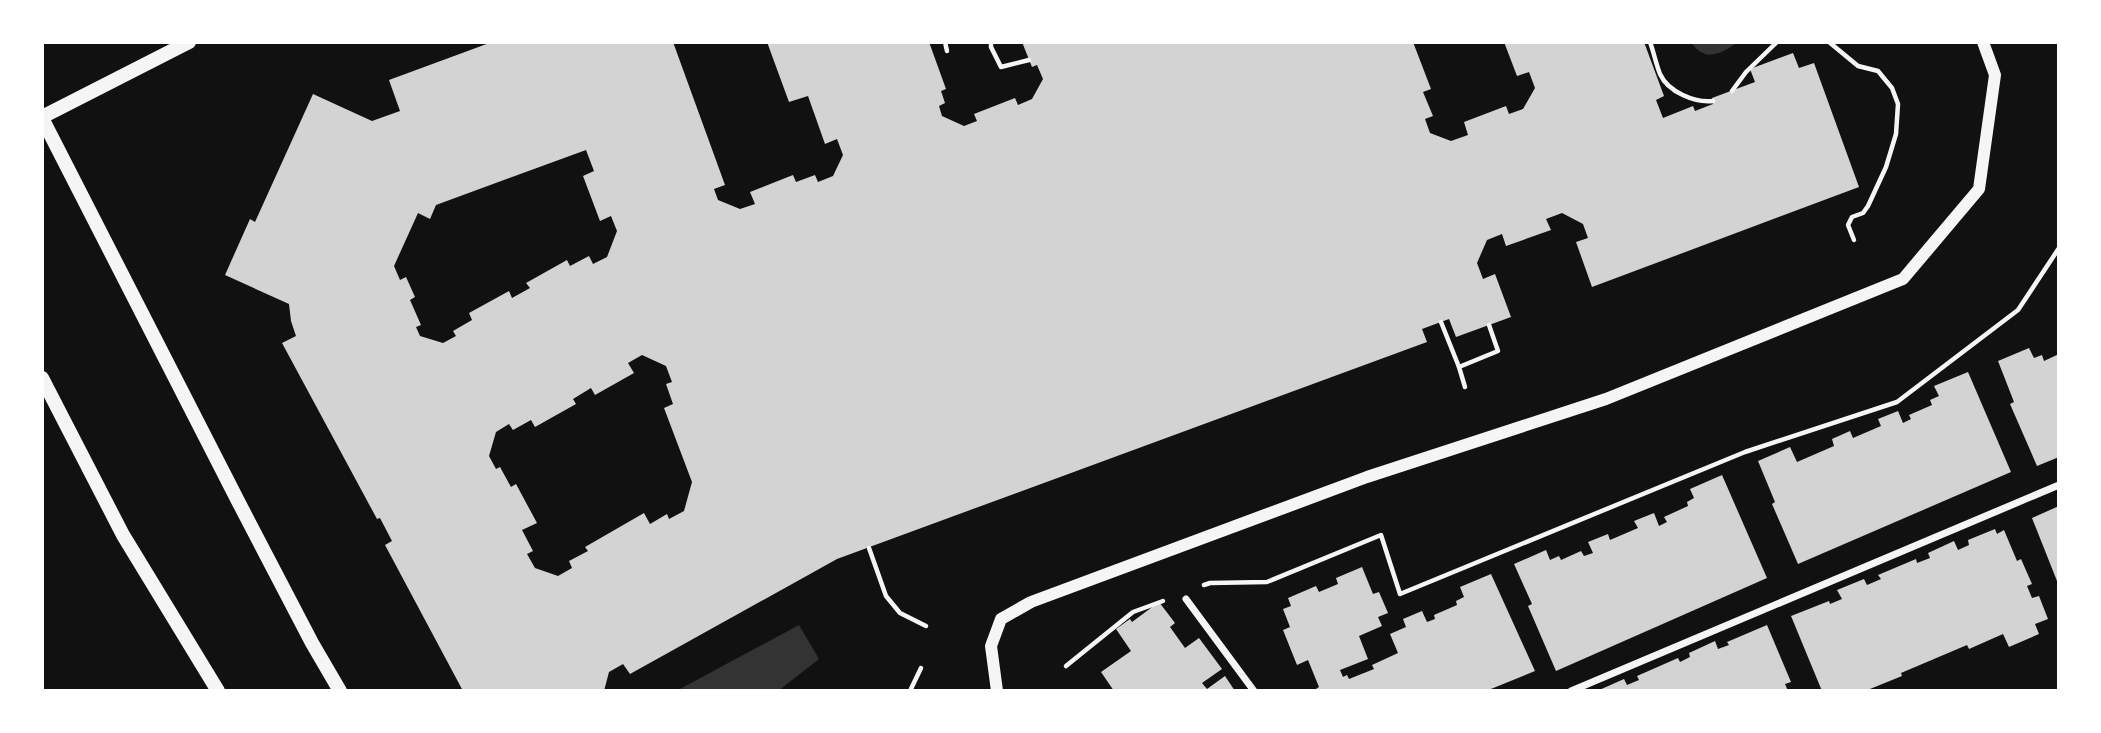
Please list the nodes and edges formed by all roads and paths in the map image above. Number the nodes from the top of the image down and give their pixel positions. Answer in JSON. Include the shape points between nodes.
{"nodes":[{"id":1,"x":189,"y":42,"type":"edge"},
{"id":2,"x":945,"y":42,"type":"edge"},
{"id":3,"x":991,"y":42,"type":"edge"},
{"id":4,"x":1650,"y":42,"type":"edge"},
{"id":5,"x":1777,"y":42,"type":"edge"},
{"id":6,"x":1829,"y":42,"type":"edge"},
{"id":7,"x":1983,"y":42,"type":"edge"},
{"id":8,"x":947,"y":51,"type":"dead end"},
{"id":9,"x":1029,"y":60,"type":"dead end"},
{"id":10,"x":1732,"y":91,"type":"dead end"},
{"id":11,"x":1713,"y":102,"type":"dead end"},
{"id":12,"x":42,"y":117,"type":"edge"},
{"id":13,"x":1854,"y":240,"type":"dead end"},
{"id":14,"x":2059,"y":248,"type":"edge"},
{"id":15,"x":1441,"y":322,"type":"dead end"},
{"id":16,"x":1489,"y":325,"type":"dead end"},
{"id":17,"x":1459,"y":367,"type":"junction"},
{"id":18,"x":42,"y":378,"type":"edge"},
{"id":19,"x":1465,"y":387,"type":"dead end"},
{"id":20,"x":2059,"y":485,"type":"edge"},
{"id":21,"x":869,"y":548,"type":"dead end"},
{"id":22,"x":1197,"y":588,"type":"dead end"},
{"id":23,"x":1171,"y":597,"type":"dead end"},
{"id":24,"x":1185,"y":599,"type":"dead end"},
{"id":25,"x":926,"y":626,"type":"dead end"},
{"id":26,"x":1066,"y":666,"type":"dead end"},
{"id":27,"x":921,"y":668,"type":"dead end"},
{"id":28,"x":218,"y":691,"type":"edge"},
{"id":29,"x":340,"y":691,"type":"edge"},
{"id":30,"x":910,"y":691,"type":"edge"},
{"id":31,"x":998,"y":691,"type":"edge"},
{"id":32,"x":1254,"y":691,"type":"edge"},
{"id":33,"x":1572,"y":691,"type":"edge"}],
"edges":[{"from":1,"to":12,"type":"main road"},
{"from":2,"to":8,"type":"path"},
{"from":3,"to":9,"type":"path","via":[[1001,67]]},
{"from":4,"to":11,"type":"path","via":[[1665,82],[1696,100]]},
{"from":5,"to":10,"type":"path"},
{"from":6,"to":13,"type":"path","via":[[1857,66],[1878,71],[1898,104],[1896,134],[1886,167],[1868,206],[1848,225]]},
{"from":7,"to":31,"type":"street","via":[[1995,75],[1979,189],[1903,279],[1606,399],[1367,477],[1031,602],[1001,620],[991,646]]},
{"from":12,"to":29,"type":"main road"},
{"from":14,"to":22,"type":"path","via":[[2018,310],[1897,401],[1745,452],[1401,594],[1381,535],[1266,582],[1210,583]]},
{"from":15,"to":17,"type":"path"},
{"from":16,"to":17,"type":"path","via":[[1498,351]]},
{"from":17,"to":19,"type":"path"},
{"from":18,"to":28,"type":"main road","via":[[124,535]]},
{"from":20,"to":33,"type":"street"},
{"from":21,"to":25,"type":"path","via":[[886,596],[900,613]]},
{"from":23,"to":26,"type":"path","via":[[1133,612]]},
{"from":24,"to":32,"type":"street"},
{"from":27,"to":30,"type":"path"}]}
